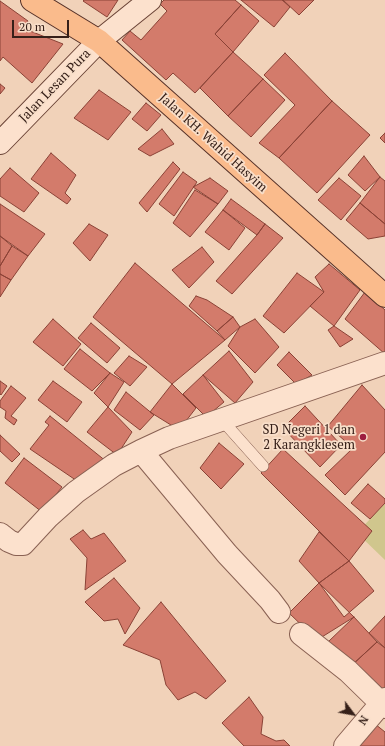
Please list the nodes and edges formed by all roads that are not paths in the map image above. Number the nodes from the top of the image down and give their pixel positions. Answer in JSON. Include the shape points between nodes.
{"nodes":[{"id":1,"x":32,"y":0,"type":"edge"},
{"id":2,"x":150,"y":0,"type":"edge"},
{"id":3,"x":99,"y":41,"type":"junction"},
{"id":4,"x":0,"y":143,"type":"edge"},
{"id":5,"x":385,"y":296,"type":"edge"},
{"id":6,"x":385,"y":363,"type":"edge"},
{"id":7,"x":222,"y":420,"type":"junction"},
{"id":8,"x":141,"y":451,"type":"junction"},
{"id":9,"x":263,"y":466,"type":"dead end"},
{"id":10,"x":0,"y":534,"type":"edge"},
{"id":11,"x":279,"y":612,"type":"dead end"},
{"id":12,"x":301,"y":634,"type":"dead end"},
{"id":13,"x":384,"y":703,"type":"edge"},
{"id":14,"x":345,"y":746,"type":"edge"}],
"edges":[{"from":1,"to":3,"type":"main road","name":"Jalan KH. Wahid Hasyim"},
{"from":2,"to":3,"type":"street","name":"Jalan Lesan Pura"},
{"from":3,"to":4,"type":"street","name":"Jalan Lesan Pura"},
{"from":3,"to":5,"type":"main road","name":"Jalan KH. Wahid Hasyim"},
{"from":6,"to":7,"type":"street"},
{"from":7,"to":8,"type":"street","via":[[169,438]]},
{"from":7,"to":9,"type":"lane"},
{"from":8,"to":10,"type":"street","via":[[114,465],[76,492],[23,544],[9,541]]},
{"from":8,"to":11,"type":"street"},
{"from":12,"to":13,"type":"street"},
{"from":13,"to":14,"type":"street"}]}
